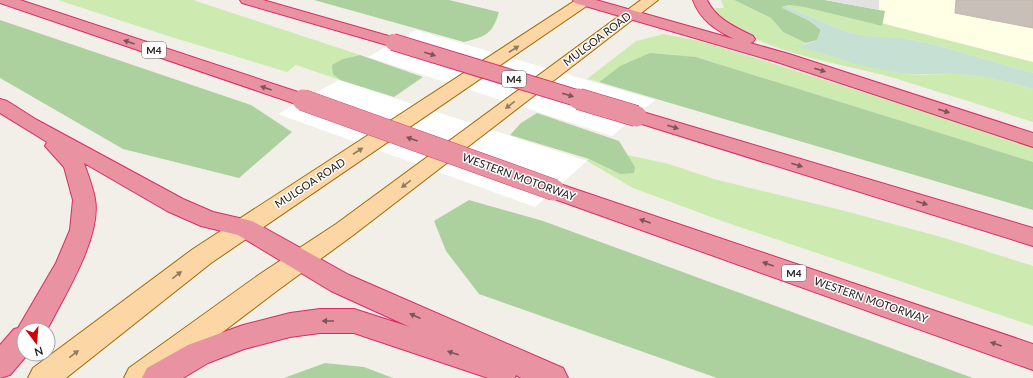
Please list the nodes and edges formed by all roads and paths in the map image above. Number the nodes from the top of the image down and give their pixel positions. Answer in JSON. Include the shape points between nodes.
{"nodes":[{"id":1,"x":5,"y":0,"type":"edge"},
{"id":2,"x":247,"y":0,"type":"edge"},
{"id":3,"x":584,"y":0,"type":"edge"},
{"id":4,"x":651,"y":0,"type":"edge"},
{"id":5,"x":700,"y":0,"type":"edge"},
{"id":6,"x":630,"y":15,"type":"junction"},
{"id":7,"x":783,"y":58,"type":"junction"},
{"id":8,"x":0,"y":105,"type":"edge"},
{"id":9,"x":30,"y":124,"type":"junction"},
{"id":10,"x":1033,"y":140,"type":"edge"},
{"id":11,"x":244,"y":227,"type":"junction"},
{"id":12,"x":1033,"y":237,"type":"edge"},
{"id":13,"x":300,"y":260,"type":"junction"},
{"id":14,"x":37,"y":322,"type":"edge"},
{"id":15,"x":16,"y":347,"type":"edge"},
{"id":16,"x":1033,"y":357,"type":"edge"},
{"id":17,"x":0,"y":366,"type":"edge"},
{"id":18,"x":43,"y":378,"type":"edge"},
{"id":19,"x":139,"y":378,"type":"edge"},
{"id":20,"x":157,"y":378,"type":"edge"},
{"id":21,"x":530,"y":378,"type":"edge"},
{"id":22,"x":553,"y":378,"type":"edge"}],
"edges":[{"from":16,"to":1,"type":"highway","name":"WESTERN MOTORWAY","number":"M4","one_way":true,"bridge":true,"via":[[303,100]]},
{"from":2,"to":12,"type":"highway","number":"M4","one_way":true,"bridge":true},
{"from":3,"to":6,"type":"highway"},
{"from":11,"to":3,"type":"main road","name":"MULGOA ROAD","one_way":true},
{"from":4,"to":6,"type":"main road","name":"MULGOA ROAD"},
{"from":5,"to":7,"type":"highway","via":[[706,12],[720,24]]},
{"from":6,"to":7,"type":"highway"},
{"from":6,"to":13,"type":"main road","name":"MULGOA ROAD","one_way":true,"via":[[344,230]]},
{"from":7,"to":10,"type":"highway","one_way":true},
{"from":8,"to":9,"type":"highway"},
{"from":9,"to":11,"type":"highway","via":[[175,206],[209,220]]},
{"from":9,"to":14,"type":"highway","via":[[74,164],[84,200],[82,230],[67,266]]},
{"from":11,"to":13,"type":"highway"},
{"from":18,"to":11,"type":"main road","name":"MULGOA ROAD","one_way":true,"via":[[202,256]]},
{"from":13,"to":19,"type":"main road","name":"MULGOA ROAD"},
{"from":22,"to":13,"type":"highway","one_way":true,"via":[[340,283]]},
{"from":15,"to":17,"type":"highway"},
{"from":21,"to":20,"type":"highway","one_way":true,"via":[[354,321],[320,321],[290,325],[243,337],[198,354]]}]}
